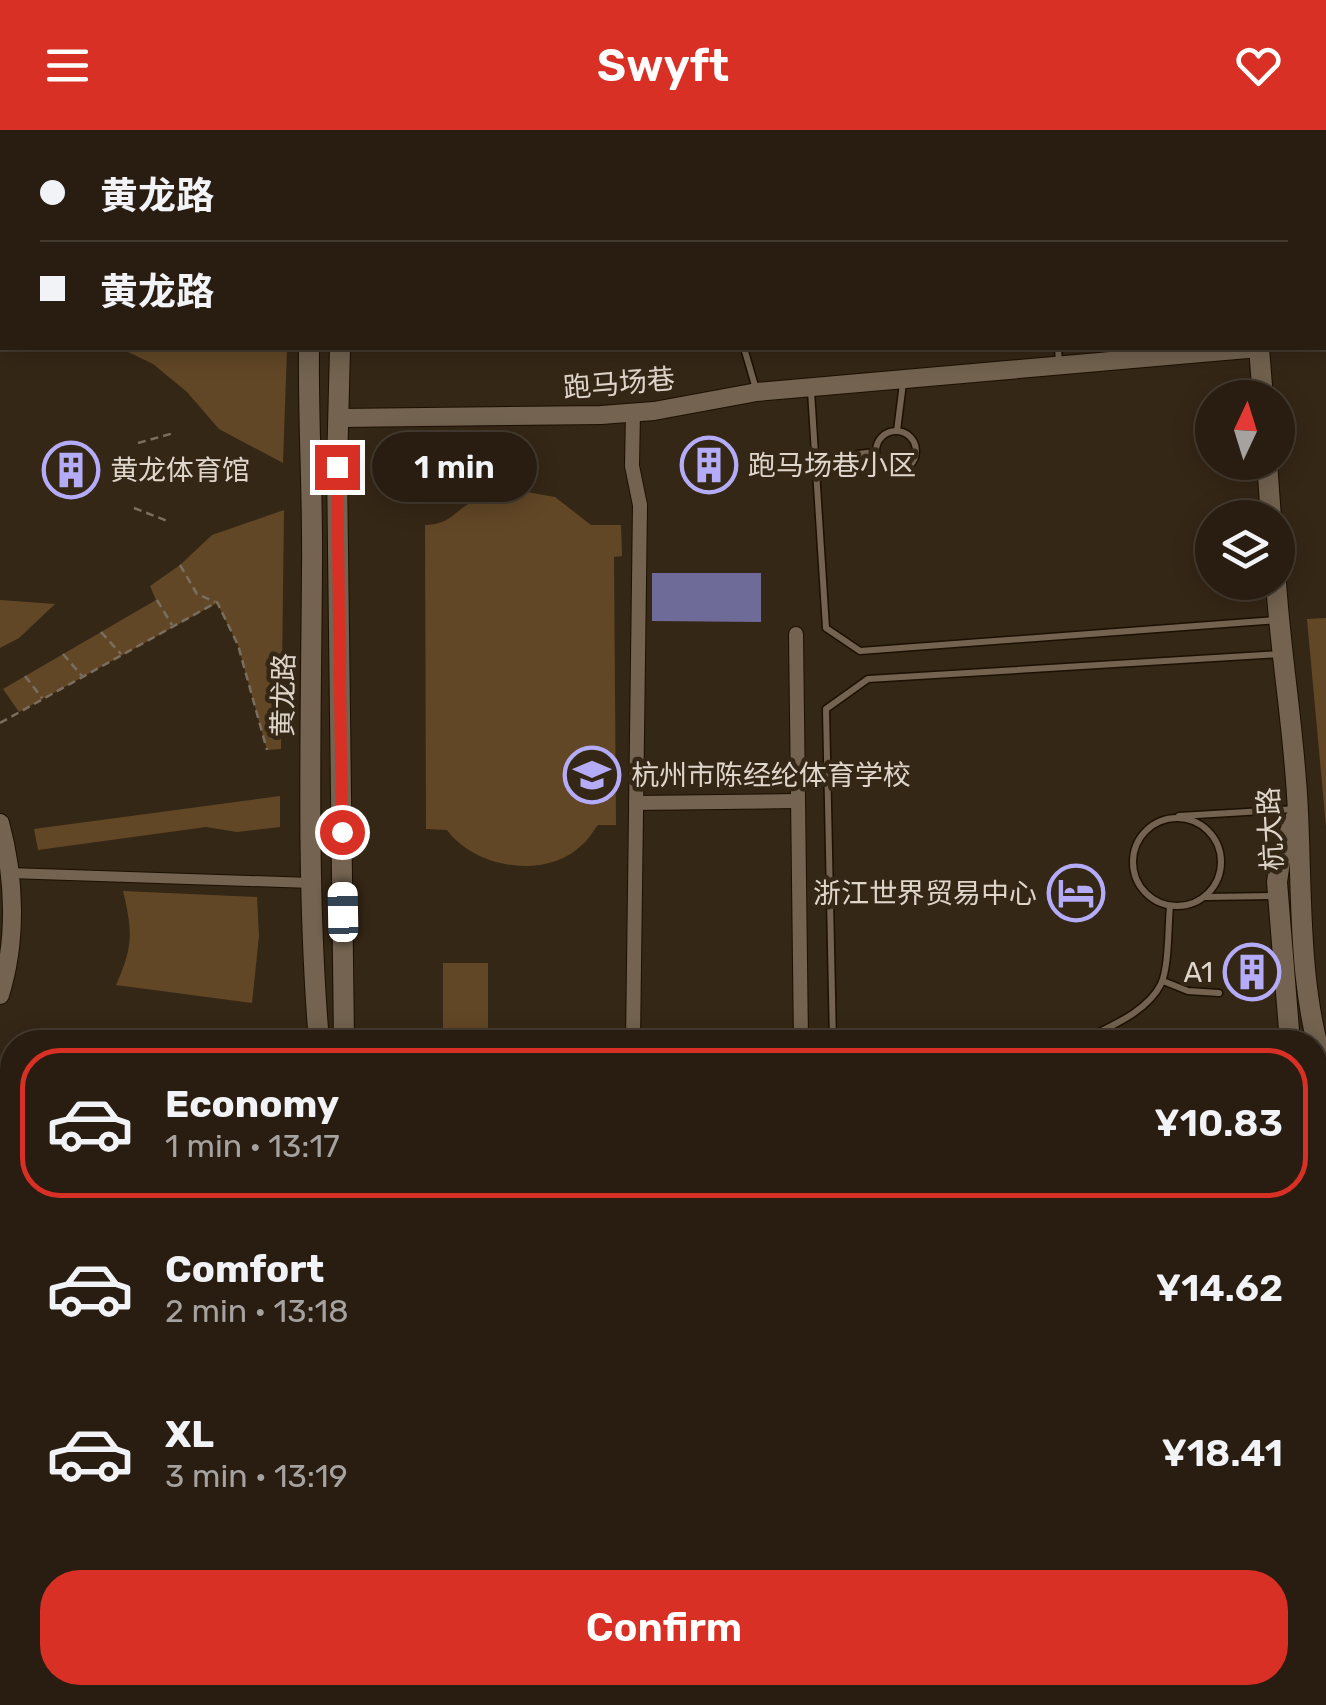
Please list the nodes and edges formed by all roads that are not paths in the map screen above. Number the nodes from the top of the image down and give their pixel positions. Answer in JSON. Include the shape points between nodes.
{"nodes":[{"id":1,"x":309,"y":350,"type":"edge"},
{"id":2,"x":321,"y":350,"type":"edge"},
{"id":3,"x":340,"y":350,"type":"edge"},
{"id":4,"x":745,"y":350,"type":"edge"},
{"id":5,"x":1209,"y":350,"type":"edge"},
{"id":6,"x":1259,"y":350,"type":"edge"},
{"id":7,"x":1059,"y":356,"type":"edge"},
{"id":8,"x":1262,"y":380,"type":"edge"},
{"id":9,"x":904,"y":381,"type":"junction"},
{"id":10,"x":811,"y":388,"type":"junction"},
{"id":11,"x":757,"y":392,"type":"junction"},
{"id":12,"x":633,"y":412,"type":"junction"},
{"id":13,"x":340,"y":418,"type":"junction"},
{"id":14,"x":897,"y":431,"type":"junction"},
{"id":15,"x":875,"y":452,"type":"junction"},
{"id":16,"x":814,"y":459,"type":"junction"},
{"id":17,"x":337,"y":467,"type":"junction"},
{"id":18,"x":1277,"y":600,"type":"edge"},
{"id":19,"x":1278,"y":620,"type":"junction"},
{"id":20,"x":796,"y":634,"type":"dead end"},
{"id":21,"x":1282,"y":654,"type":"junction"},
{"id":22,"x":796,"y":802,"type":"junction"},
{"id":23,"x":636,"y":803,"type":"junction"},
{"id":24,"x":341,"y":804,"type":"junction"},
{"id":25,"x":310,"y":806,"type":"junction"},
{"id":26,"x":1298,"y":809,"type":"junction"},
{"id":27,"x":1178,"y":816,"type":"junction"},
{"id":28,"x":0,"y":823,"type":"edge"},
{"id":29,"x":9,"y":873,"type":"junction"},
{"id":30,"x":312,"y":883,"type":"junction"},
{"id":31,"x":1277,"y":896,"type":"junction"},
{"id":32,"x":1205,"y":897,"type":"junction"},
{"id":33,"x":1170,"y":906,"type":"junction"},
{"id":34,"x":1163,"y":982,"type":"junction"},
{"id":35,"x":1218,"y":993,"type":"dead end"},
{"id":36,"x":0,"y":994,"type":"edge"},
{"id":37,"x":318,"y":1030,"type":"edge"},
{"id":38,"x":344,"y":1030,"type":"edge"},
{"id":39,"x":633,"y":1030,"type":"edge"},
{"id":40,"x":801,"y":1030,"type":"edge"},
{"id":41,"x":833,"y":1030,"type":"edge"},
{"id":42,"x":1102,"y":1030,"type":"edge"},
{"id":43,"x":1289,"y":1030,"type":"edge"},
{"id":44,"x":1315,"y":1030,"type":"edge"}],
"edges":[{"from":1,"to":25,"type":"main road","name":"黄龙路"},
{"from":2,"to":17,"type":"main road","via":[[320,414]]},
{"from":3,"to":13,"type":"main road","name":"黄龙路"},
{"from":4,"to":11,"type":"lane"},
{"from":5,"to":7,"type":"street","name":"跑马场巷"},
{"from":6,"to":8,"type":"main road"},
{"from":7,"to":9,"type":"street","name":"跑马场巷"},
{"from":9,"to":10,"type":"street","name":"跑马场巷"},
{"from":9,"to":14,"type":"lane"},
{"from":10,"to":11,"type":"street","name":"跑马场巷"},
{"from":10,"to":16,"type":"lane"},
{"from":11,"to":12,"type":"street","name":"跑马场巷"},
{"from":12,"to":13,"type":"street","name":"跑马场巷"},
{"from":12,"to":23,"type":"street","via":[[632,466],[640,505]]},
{"from":13,"to":17,"type":"main road","name":"黄龙路"},
{"from":14,"to":15,"type":"lane","via":[[884,434]]},
{"from":14,"to":15,"type":"lane","via":[[914,442],[910,466],[886,469]]},
{"from":15,"to":16,"type":"lane"},
{"from":16,"to":19,"type":"lane","via":[[826,628],[860,652]]},
{"from":17,"to":24,"type":"main road","name":"黄龙路"},
{"from":18,"to":19,"type":"main road","name":"杭大路"},
{"from":19,"to":21,"type":"main road","name":"杭大路"},
{"from":20,"to":22,"type":"street"},
{"from":21,"to":26,"type":"main road","name":"杭大路"},
{"from":21,"to":41,"type":"lane","via":[[868,679],[826,708]]},
{"from":22,"to":23,"type":"street"},
{"from":22,"to":40,"type":"street"},
{"from":23,"to":39,"type":"street"},
{"from":24,"to":25,"type":"main road","via":[[326,819]]},
{"from":24,"to":38,"type":"main road","name":"黄龙路"},
{"from":25,"to":30,"type":"main road","name":"黄龙路"},
{"from":26,"to":27,"type":"lane"},
{"from":26,"to":31,"type":"main road","via":[[1280,861]]},
{"from":26,"to":44,"type":"main road","name":"杭大路"},
{"from":27,"to":32,"type":"lane","via":[[1209,830],[1221,851],[1218,880]]},
{"from":27,"to":33,"type":"lane","via":[[1154,822],[1131,858],[1140,889]]},
{"from":28,"to":29,"type":"street"},
{"from":29,"to":30,"type":"street"},
{"from":29,"to":36,"type":"street","via":[[12,920]]},
{"from":30,"to":37,"type":"main road","name":"黄龙路"},
{"from":31,"to":32,"type":"lane"},
{"from":31,"to":43,"type":"main road"},
{"from":32,"to":33,"type":"lane"},
{"from":33,"to":34,"type":"lane"},
{"from":34,"to":35,"type":"lane"},
{"from":34,"to":42,"type":"lane","via":[[1150,1000]]}]}
